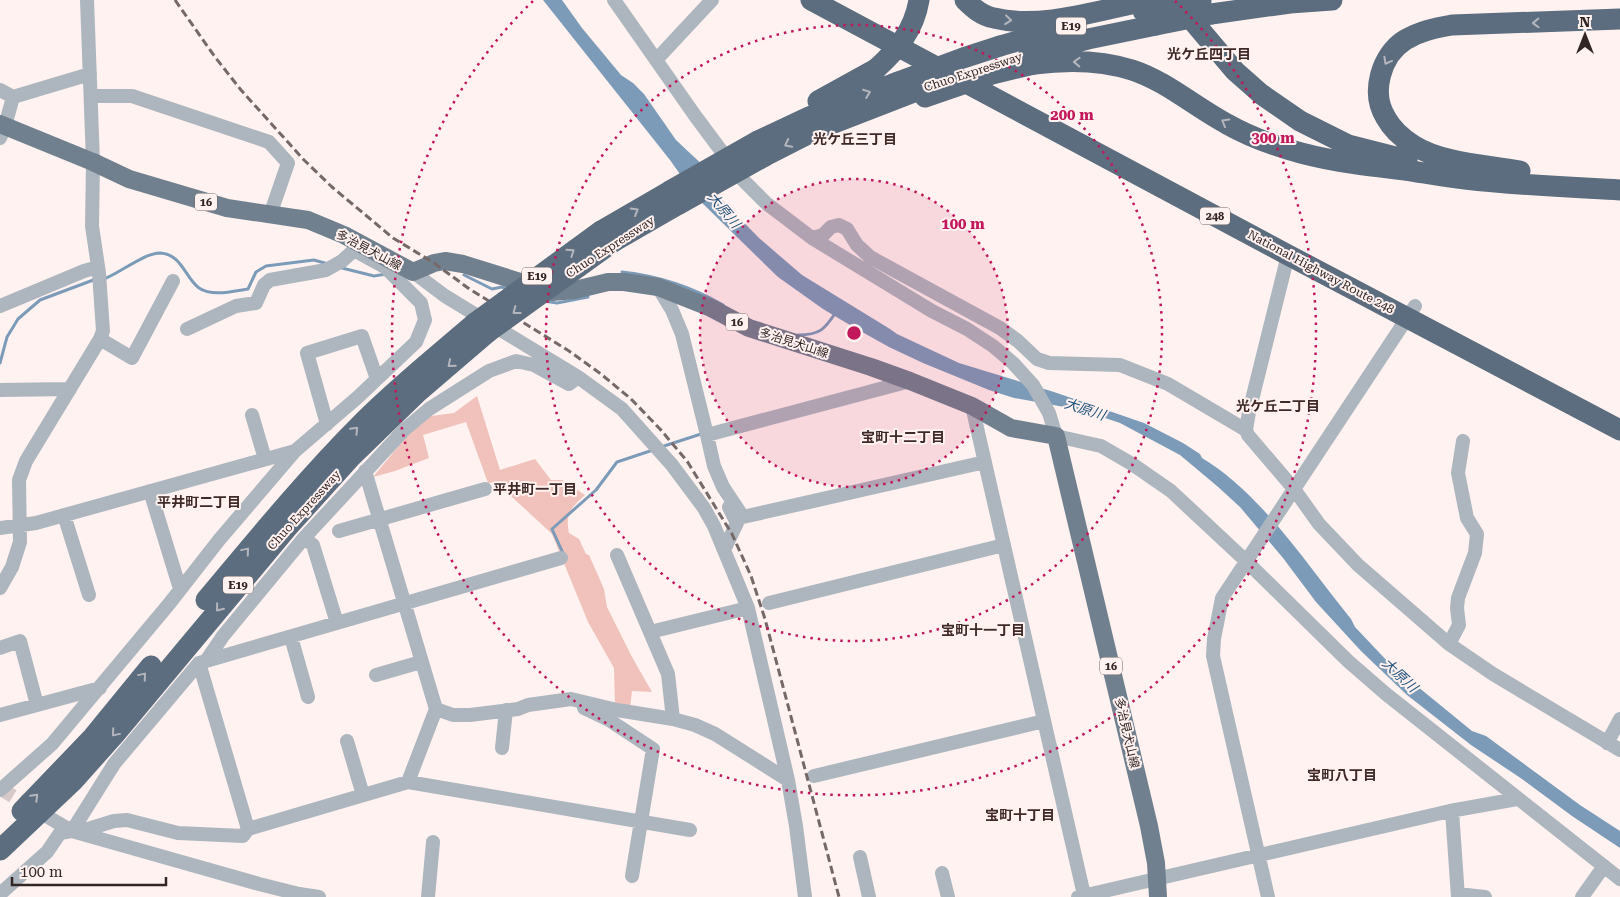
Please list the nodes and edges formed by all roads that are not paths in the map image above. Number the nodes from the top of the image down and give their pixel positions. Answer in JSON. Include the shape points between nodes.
{"nodes":[{"id":1,"x":88,"y":0,"type":"edge"},
{"id":2,"x":614,"y":0,"type":"edge"},
{"id":3,"x":712,"y":0,"type":"edge"},
{"id":4,"x":811,"y":0,"type":"edge"},
{"id":5,"x":836,"y":0,"type":"edge"},
{"id":6,"x":919,"y":0,"type":"edge"},
{"id":7,"x":965,"y":0,"type":"edge"},
{"id":8,"x":1175,"y":0,"type":"edge"},
{"id":9,"x":1332,"y":0,"type":"edge"},
{"id":10,"x":1206,"y":5,"type":"edge"},
{"id":11,"x":1149,"y":8,"type":"edge"},
{"id":12,"x":1620,"y":19,"type":"edge"},
{"id":13,"x":656,"y":60,"type":"junction"},
{"id":14,"x":1027,"y":60,"type":"junction"},
{"id":15,"x":90,"y":74,"type":"junction"},
{"id":16,"x":0,"y":90,"type":"edge"},
{"id":17,"x":912,"y":90,"type":"junction"},
{"id":18,"x":91,"y":96,"type":"junction"},
{"id":19,"x":13,"y":97,"type":"junction"},
{"id":20,"x":2,"y":129,"type":"edge"},
{"id":21,"x":759,"y":144,"type":"junction"},
{"id":22,"x":93,"y":162,"type":"junction"},
{"id":23,"x":1406,"y":170,"type":"junction"},
{"id":24,"x":1522,"y":171,"type":"junction"},
{"id":25,"x":1620,"y":178,"type":"edge"},
{"id":26,"x":1620,"y":190,"type":"edge"},
{"id":27,"x":270,"y":215,"type":"junction"},
{"id":28,"x":812,"y":238,"type":"junction"},
{"id":29,"x":358,"y":247,"type":"junction"},
{"id":30,"x":1288,"y":255,"type":"junction"},
{"id":31,"x":100,"y":275,"type":"junction"},
{"id":32,"x":412,"y":278,"type":"junction"},
{"id":33,"x":173,"y":281,"type":"dead end"},
{"id":34,"x":658,"y":287,"type":"junction"},
{"id":35,"x":0,"y":306,"type":"edge"},
{"id":36,"x":1411,"y":312,"type":"junction"},
{"id":37,"x":482,"y":328,"type":"junction"},
{"id":38,"x":187,"y":329,"type":"dead end"},
{"id":39,"x":100,"y":339,"type":"junction"},
{"id":40,"x":578,"y":377,"type":"junction"},
{"id":41,"x":377,"y":380,"type":"junction"},
{"id":42,"x":910,"y":381,"type":"junction"},
{"id":43,"x":70,"y":389,"type":"junction"},
{"id":44,"x":0,"y":390,"type":"edge"},
{"id":45,"x":972,"y":406,"type":"junction"},
{"id":46,"x":1620,"y":414,"type":"edge"},
{"id":47,"x":252,"y":415,"type":"dead end"},
{"id":48,"x":328,"y":424,"type":"junction"},
{"id":49,"x":1246,"y":430,"type":"junction"},
{"id":50,"x":1620,"y":430,"type":"edge"},
{"id":51,"x":707,"y":435,"type":"junction"},
{"id":52,"x":1056,"y":436,"type":"junction"},
{"id":53,"x":1463,"y":441,"type":"dead end"},
{"id":54,"x":295,"y":452,"type":"junction"},
{"id":55,"x":265,"y":460,"type":"junction"},
{"id":56,"x":985,"y":462,"type":"junction"},
{"id":57,"x":365,"y":471,"type":"junction"},
{"id":58,"x":723,"y":487,"type":"junction"},
{"id":59,"x":485,"y":489,"type":"dead end"},
{"id":60,"x":150,"y":491,"type":"junction"},
{"id":61,"x":1292,"y":492,"type":"junction"},
{"id":62,"x":64,"y":515,"type":"junction"},
{"id":63,"x":379,"y":520,"type":"junction"},
{"id":64,"x":20,"y":525,"type":"junction"},
{"id":65,"x":0,"y":528,"type":"edge"},
{"id":66,"x":340,"y":531,"type":"dead end"},
{"id":67,"x":304,"y":538,"type":"junction"},
{"id":68,"x":1004,"y":545,"type":"junction"},
{"id":69,"x":724,"y":550,"type":"junction"},
{"id":70,"x":617,"y":555,"type":"dead end"},
{"id":71,"x":1249,"y":556,"type":"junction"},
{"id":72,"x":561,"y":558,"type":"dead end"},
{"id":73,"x":0,"y":588,"type":"edge"},
{"id":74,"x":180,"y":589,"type":"junction"},
{"id":75,"x":89,"y":595,"type":"dead end"},
{"id":76,"x":769,"y":603,"type":"dead end"},
{"id":77,"x":404,"y":604,"type":"junction"},
{"id":78,"x":748,"y":608,"type":"junction"},
{"id":79,"x":337,"y":623,"type":"junction"},
{"id":80,"x":650,"y":632,"type":"junction"},
{"id":81,"x":291,"y":636,"type":"junction"},
{"id":82,"x":1449,"y":644,"type":"junction"},
{"id":83,"x":0,"y":648,"type":"edge"},
{"id":84,"x":203,"y":662,"type":"junction"},
{"id":85,"x":421,"y":662,"type":"junction"},
{"id":86,"x":376,"y":675,"type":"dead end"},
{"id":87,"x":100,"y":688,"type":"junction"},
{"id":88,"x":308,"y":696,"type":"dead end"},
{"id":89,"x":570,"y":699,"type":"junction"},
{"id":90,"x":37,"y":705,"type":"junction"},
{"id":91,"x":436,"y":709,"type":"junction"},
{"id":92,"x":506,"y":710,"type":"junction"},
{"id":93,"x":0,"y":715,"type":"edge"},
{"id":94,"x":673,"y":719,"type":"junction"},
{"id":95,"x":1620,"y":719,"type":"edge"},
{"id":96,"x":1044,"y":721,"type":"junction"},
{"id":97,"x":347,"y":742,"type":"dead end"},
{"id":98,"x":1607,"y":743,"type":"junction"},
{"id":99,"x":502,"y":748,"type":"dead end"},
{"id":100,"x":1620,"y":750,"type":"edge"},
{"id":101,"x":814,"y":776,"type":"dead end"},
{"id":102,"x":788,"y":780,"type":"junction"},
{"id":103,"x":408,"y":782,"type":"junction"},
{"id":104,"x":0,"y":789,"type":"edge"},
{"id":105,"x":363,"y":795,"type":"junction"},
{"id":106,"x":1517,"y":799,"type":"junction"},
{"id":107,"x":1452,"y":811,"type":"junction"},
{"id":108,"x":48,"y":817,"type":"tunnel mouth"},
{"id":109,"x":642,"y":822,"type":"junction"},
{"id":110,"x":248,"y":829,"type":"junction"},
{"id":111,"x":690,"y":830,"type":"dead end"},
{"id":112,"x":0,"y":832,"type":"edge"},
{"id":113,"x":75,"y":832,"type":"junction"},
{"id":114,"x":433,"y":842,"type":"dead end"},
{"id":115,"x":0,"y":850,"type":"edge"},
{"id":116,"x":1259,"y":856,"type":"junction"},
{"id":117,"x":860,"y":857,"type":"dead end"},
{"id":118,"x":1604,"y":866,"type":"junction"},
{"id":119,"x":942,"y":873,"type":"dead end"},
{"id":120,"x":632,"y":876,"type":"dead end"},
{"id":121,"x":1157,"y":879,"type":"junction"},
{"id":122,"x":1620,"y":879,"type":"edge"},
{"id":123,"x":0,"y":894,"type":"edge"},
{"id":124,"x":1478,"y":894,"type":"edge"},
{"id":125,"x":1458,"y":895,"type":"edge"},
{"id":126,"x":298,"y":896,"type":"edge"},
{"id":127,"x":1081,"y":896,"type":"edge"},
{"id":128,"x":319,"y":897,"type":"edge"},
{"id":129,"x":428,"y":897,"type":"edge"},
{"id":130,"x":805,"y":897,"type":"edge"},
{"id":131,"x":869,"y":897,"type":"edge"},
{"id":132,"x":948,"y":897,"type":"edge"},
{"id":133,"x":1158,"y":897,"type":"edge"},
{"id":134,"x":1268,"y":897,"type":"edge"},
{"id":135,"x":1582,"y":897,"type":"edge"}],
"edges":[{"from":1,"to":15,"type":"street"},
{"from":2,"to":13,"type":"street"},
{"from":3,"to":13,"type":"street"},
{"from":4,"to":30,"type":"highway","name":"National Highway Route 248","number":"248"},
{"from":5,"to":36,"type":"highway","name":"National Highway Route 248","number":"248","via":[[1039,105]]},
{"from":6,"to":21,"type":"highway","bridge":true,"via":[[908,33],[895,52],[876,69]]},
{"from":7,"to":11,"type":"highway","one_way":true,"via":[[974,10],[993,18],[1028,22]]},
{"from":8,"to":24,"type":"highway","via":[[1235,71],[1262,94],[1300,121],[1348,145],[1410,160],[1475,169]]},
{"from":9,"to":10,"type":"highway","name":"Chuo Expressway","number":"E19"},
{"from":10,"to":11,"type":"highway","name":"Chuo Expressway","number":"E19","bridge":true},
{"from":11,"to":14,"type":"highway","name":"Chuo Expressway","number":"E19","via":[[1088,39]]},
{"from":11,"to":17,"type":"highway","name":"Chuo Expressway","number":"E19","bridge":true,"via":[[1068,26],[963,58]]},
{"from":11,"to":23,"type":"highway","via":[[1261,107],[1293,128],[1344,154]]},
{"from":12,"to":24,"type":"highway","one_way":true,"via":[[1431,28],[1404,41],[1384,64],[1380,77],[1381,104],[1385,116],[1401,136],[1434,155]]},
{"from":13,"to":28,"type":"street","via":[[743,180],[766,204]]},
{"from":14,"to":17,"type":"highway","bridge":true,"via":[[992,74]]},
{"from":23,"to":14,"type":"highway","one_way":true,"via":[[1332,160],[1262,140],[1227,124],[1132,70],[1100,63]]},
{"from":15,"to":18,"type":"street"},
{"from":15,"to":19,"type":"street"},
{"from":16,"to":19,"type":"street"},
{"from":21,"to":17,"type":"highway","name":"Chuo Expressway","number":"E19","one_way":true,"via":[[809,117]]},
{"from":17,"to":21,"type":"highway","one_way":true,"via":[[888,110],[838,131],[816,130]]},
{"from":18,"to":22,"type":"street"},
{"from":18,"to":27,"type":"street","via":[[132,96],[269,142],[288,164]]},
{"from":19,"to":20,"type":"street"},
{"from":20,"to":22,"type":"main road","name":"多治見犬山線","number":"16"},
{"from":21,"to":37,"type":"highway","name":"Chuo Expressway","number":"E19","bridge":true,"via":[[607,236]]},
{"from":22,"to":27,"type":"main road","name":"多治見犬山線","number":"16","via":[[129,179],[194,199]]},
{"from":22,"to":31,"type":"street","via":[[92,226]]},
{"from":23,"to":26,"type":"highway","via":[[1465,179]]},
{"from":24,"to":25,"type":"highway"},
{"from":27,"to":29,"type":"main road","name":"多治見犬山線","number":"16","via":[[308,220],[344,235]]},
{"from":28,"to":49,"type":"street","via":[[839,225],[847,229],[870,257],[1000,328],[1037,359],[1049,363],[1120,365],[1168,384]]},
{"from":28,"to":52,"type":"street","via":[[993,346],[1033,385],[1049,413]]},
{"from":29,"to":32,"type":"main road","name":"多治見犬山線","number":"16"},
{"from":29,"to":32,"type":"street","via":[[385,266]]},
{"from":29,"to":38,"type":"street","via":[[326,270],[270,280],[264,285],[256,303],[236,306]]},
{"from":30,"to":36,"type":"highway","name":"National Highway Route 248","number":"248"},
{"from":30,"to":49,"type":"street"},
{"from":31,"to":35,"type":"street","via":[[84,271]]},
{"from":31,"to":39,"type":"street","via":[[103,331]]},
{"from":32,"to":34,"type":"main road","name":"多治見犬山線","number":"16","via":[[434,263],[445,261],[552,292],[608,282]]},
{"from":32,"to":40,"type":"street"},
{"from":32,"to":41,"type":"street","via":[[425,320],[416,342]]},
{"from":33,"to":39,"type":"street","via":[[132,358]]},
{"from":34,"to":42,"type":"main road","name":"多治見犬山線","number":"16","via":[[711,308],[749,328]]},
{"from":34,"to":51,"type":"street","via":[[682,334]]},
{"from":36,"to":46,"type":"highway","name":"National Highway Route 248","number":"248"},
{"from":36,"to":50,"type":"highway","name":"National Highway Route 248","number":"248"},
{"from":36,"to":61,"type":"street"},
{"from":112,"to":37,"type":"highway","name":"Chuo Expressway","number":"E19","one_way":true,"via":[[93,737],[277,514],[334,452],[386,400]]},
{"from":37,"to":115,"type":"highway","name":"Chuo Expressway","number":"E19","one_way":true,"via":[[351,457],[280,535],[74,780]]},
{"from":39,"to":43,"type":"street"},
{"from":40,"to":57,"type":"street","via":[[569,384],[534,365],[516,361],[489,372],[429,409]]},
{"from":40,"to":69,"type":"street","via":[[622,409],[650,439],[704,508]]},
{"from":41,"to":48,"type":"street"},
{"from":41,"to":48,"type":"street","via":[[362,336],[307,353]]},
{"from":42,"to":45,"type":"main road","name":"多治見犬山線","number":"16"},
{"from":42,"to":51,"type":"street"},
{"from":43,"to":44,"type":"street"},
{"from":43,"to":64,"type":"street","via":[[19,480]]},
{"from":45,"to":52,"type":"main road","name":"多治見犬山線","number":"16","via":[[1011,428]]},
{"from":45,"to":56,"type":"street"},
{"from":47,"to":55,"type":"street"},
{"from":48,"to":54,"type":"street"},
{"from":49,"to":61,"type":"street"},
{"from":51,"to":58,"type":"street"},
{"from":52,"to":71,"type":"street","via":[[1101,446],[1132,464],[1171,491]]},
{"from":52,"to":121,"type":"main road","name":"多治見犬山線","number":"16","via":[[1149,826]]},
{"from":53,"to":82,"type":"street","via":[[1458,473],[1467,518],[1477,534],[1475,553],[1458,598],[1460,625]]},
{"from":54,"to":55,"type":"street"},
{"from":54,"to":74,"type":"street"},
{"from":55,"to":60,"type":"street"},
{"from":56,"to":58,"type":"street","via":[[743,517]]},
{"from":56,"to":68,"type":"street"},
{"from":57,"to":63,"type":"street"},
{"from":57,"to":67,"type":"street"},
{"from":58,"to":69,"type":"street","via":[[737,523]]},
{"from":59,"to":63,"type":"street"},
{"from":60,"to":62,"type":"street"},
{"from":60,"to":74,"type":"street"},
{"from":61,"to":71,"type":"street"},
{"from":61,"to":82,"type":"street","via":[[1358,565]]},
{"from":62,"to":64,"type":"street"},
{"from":62,"to":75,"type":"street"},
{"from":63,"to":66,"type":"street"},
{"from":63,"to":77,"type":"street"},
{"from":64,"to":65,"type":"street"},
{"from":64,"to":73,"type":"street","via":[[20,542],[12,568]]},
{"from":67,"to":79,"type":"street","via":[[313,545]]},
{"from":67,"to":84,"type":"street"},
{"from":68,"to":76,"type":"street"},
{"from":68,"to":96,"type":"street"},
{"from":69,"to":78,"type":"street"},
{"from":70,"to":80,"type":"street"},
{"from":71,"to":106,"type":"street","via":[[1354,666]]},
{"from":71,"to":116,"type":"street","via":[[1222,598],[1213,656]]},
{"from":72,"to":77,"type":"street"},
{"from":74,"to":87,"type":"street"},
{"from":77,"to":79,"type":"street"},
{"from":77,"to":85,"type":"street"},
{"from":78,"to":80,"type":"street"},
{"from":78,"to":102,"type":"street"},
{"from":79,"to":81,"type":"street"},
{"from":80,"to":94,"type":"street","via":[[668,674]]},
{"from":81,"to":84,"type":"street"},
{"from":81,"to":88,"type":"street"},
{"from":82,"to":98,"type":"street"},
{"from":83,"to":90,"type":"street","via":[[20,641]]},
{"from":84,"to":110,"type":"street"},
{"from":84,"to":113,"type":"street","via":[[114,764]]},
{"from":85,"to":86,"type":"street"},
{"from":85,"to":91,"type":"street"},
{"from":87,"to":90,"type":"street"},
{"from":87,"to":104,"type":"street","via":[[52,744]]},
{"from":89,"to":92,"type":"street"},
{"from":89,"to":94,"type":"street"},
{"from":89,"to":109,"type":"street","via":[[653,749]]},
{"from":90,"to":93,"type":"street"},
{"from":91,"to":92,"type":"street","via":[[453,715]]},
{"from":91,"to":103,"type":"street"},
{"from":92,"to":99,"type":"street"},
{"from":94,"to":102,"type":"street","via":[[715,734]]},
{"from":95,"to":98,"type":"street"},
{"from":96,"to":101,"type":"street"},
{"from":96,"to":127,"type":"street"},
{"from":97,"to":105,"type":"street"},
{"from":98,"to":100,"type":"street"},
{"from":102,"to":130,"type":"street"},
{"from":103,"to":105,"type":"street"},
{"from":103,"to":109,"type":"street"},
{"from":105,"to":110,"type":"street"},
{"from":106,"to":107,"type":"street"},
{"from":106,"to":118,"type":"street"},
{"from":107,"to":116,"type":"street"},
{"from":107,"to":125,"type":"street"},
{"from":108,"to":113,"type":"street"},
{"from":109,"to":111,"type":"street"},
{"from":109,"to":120,"type":"street"},
{"from":110,"to":113,"type":"street","via":[[243,836],[178,833],[127,820]]},
{"from":113,"to":123,"type":"street","via":[[60,833],[46,852]]},
{"from":113,"to":126,"type":"street"},
{"from":114,"to":129,"type":"street"},
{"from":116,"to":121,"type":"street"},
{"from":116,"to":134,"type":"street"},
{"from":117,"to":131,"type":"street"},
{"from":118,"to":122,"type":"street"},
{"from":118,"to":135,"type":"street"},
{"from":119,"to":132,"type":"street"},
{"from":121,"to":127,"type":"street"},
{"from":121,"to":133,"type":"main road","name":"多治見犬山線","number":"16"},
{"from":124,"to":125,"type":"street"},
{"from":126,"to":128,"type":"street"}]}
